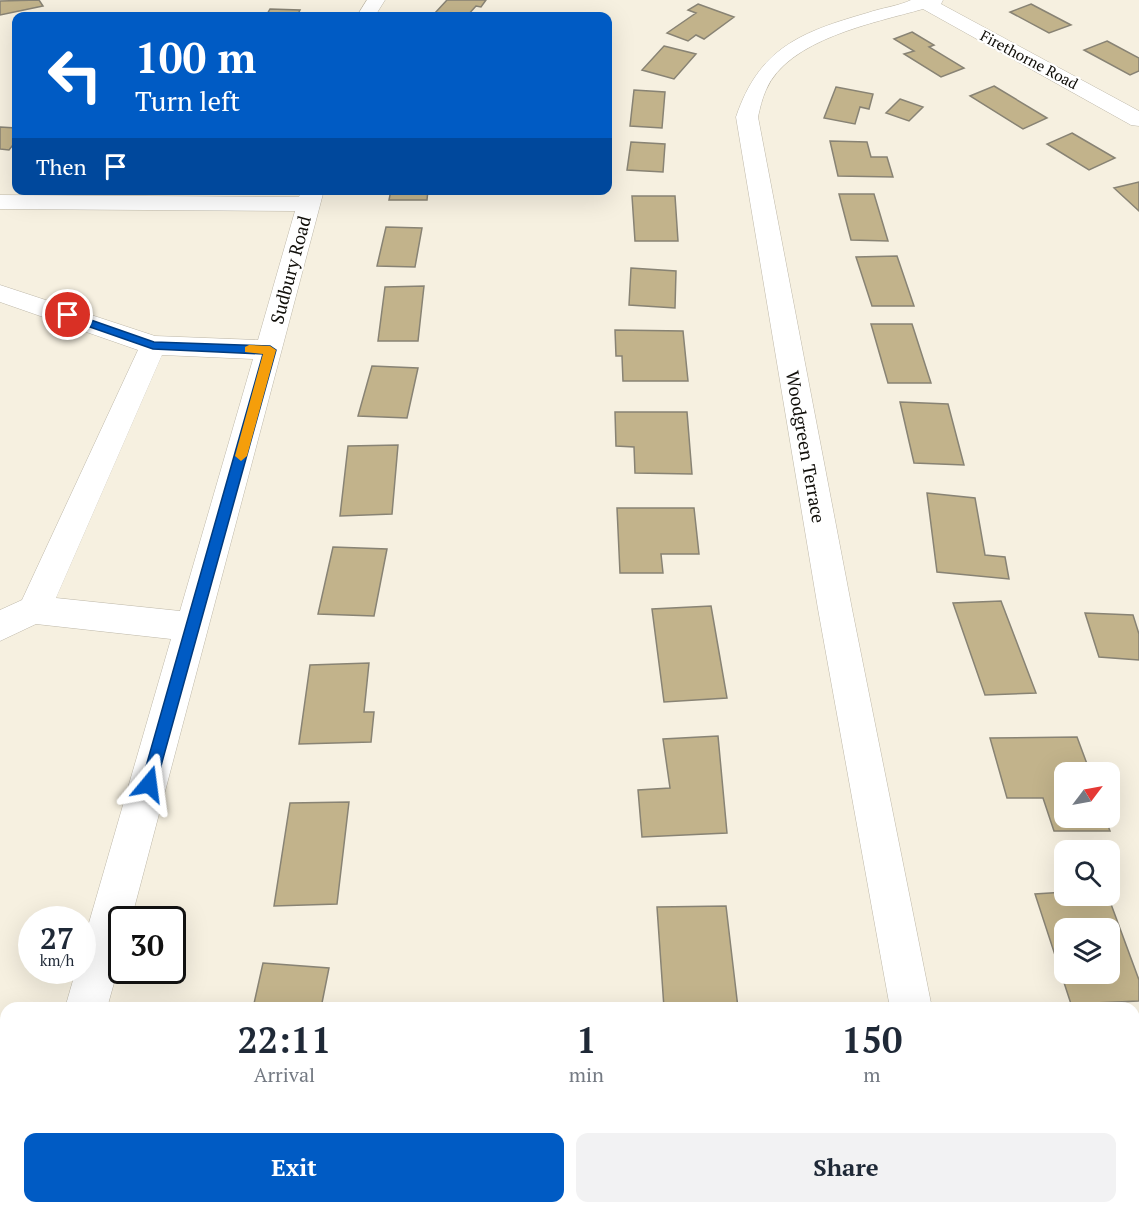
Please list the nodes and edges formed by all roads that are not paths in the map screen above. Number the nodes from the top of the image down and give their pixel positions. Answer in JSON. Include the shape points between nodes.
{"nodes":[{"id":1,"x":926,"y":1,"type":"edge"},
{"id":2,"x":1139,"y":120,"type":"edge"},
{"id":3,"x":311,"y":197,"type":"edge"},
{"id":4,"x":0,"y":202,"type":"edge"},
{"id":5,"x":0,"y":293,"type":"edge"},
{"id":6,"x":153,"y":345,"type":"junction"},
{"id":7,"x":270,"y":350,"type":"junction"},
{"id":8,"x":34,"y":610,"type":"junction"},
{"id":9,"x":0,"y":626,"type":"edge"},
{"id":10,"x":193,"y":627,"type":"junction"},
{"id":11,"x":88,"y":1002,"type":"edge"},
{"id":12,"x":910,"y":1002,"type":"edge"}],
"edges":[{"from":1,"to":2,"type":"street","name":"Firethorne Road"},
{"from":1,"to":12,"type":"street","name":"Woodgreen Terrace","via":[[822,34],[783,55],[756,87],[747,117],[832,598]]},
{"from":3,"to":4,"type":"street"},
{"from":3,"to":7,"type":"street","name":"Sudbury Road"},
{"from":5,"to":6,"type":"street"},
{"from":6,"to":7,"type":"street"},
{"from":6,"to":8,"type":"street"},
{"from":7,"to":10,"type":"street","name":"Sudbury Road"},
{"from":8,"to":9,"type":"street"},
{"from":8,"to":10,"type":"street"},
{"from":10,"to":11,"type":"street","name":"Sudbury Road"}]}
